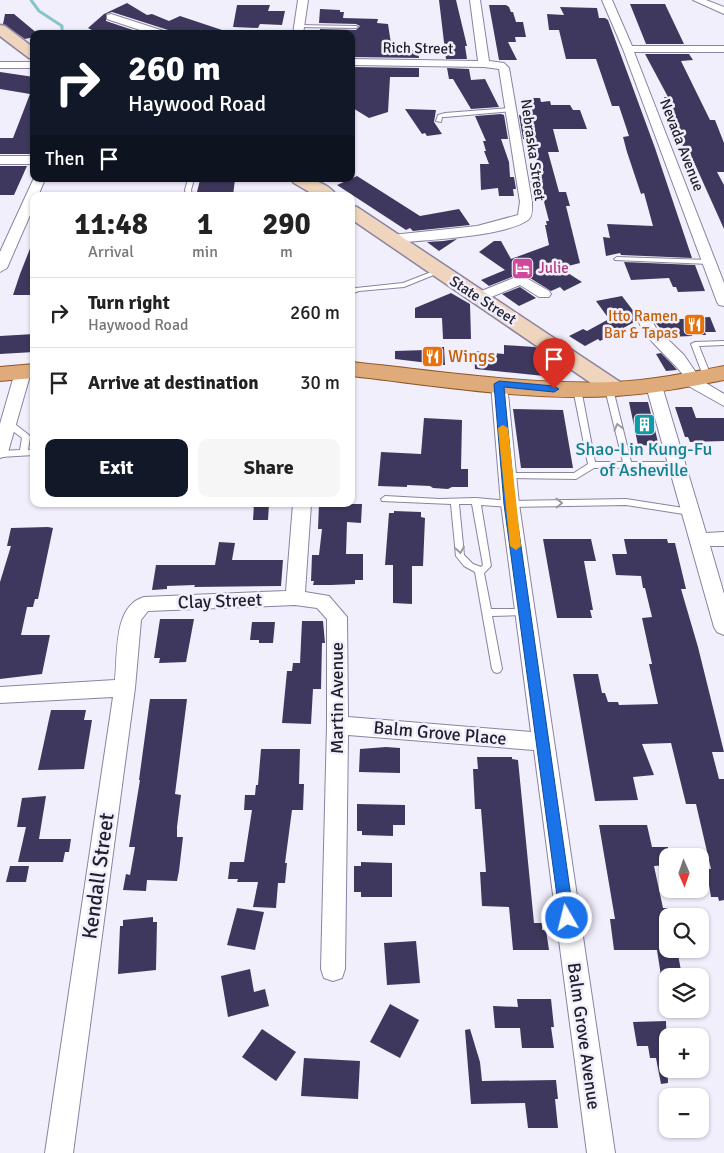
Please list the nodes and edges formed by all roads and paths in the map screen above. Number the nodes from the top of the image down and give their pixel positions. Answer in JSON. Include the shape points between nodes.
{"nodes":[{"id":1,"x":303,"y":0,"type":"edge"},
{"id":2,"x":475,"y":0,"type":"edge"},
{"id":3,"x":607,"y":0,"type":"edge"},
{"id":4,"x":698,"y":0,"type":"edge"},
{"id":5,"x":724,"y":11,"type":"edge"},
{"id":6,"x":112,"y":16,"type":"dead end"},
{"id":7,"x":356,"y":28,"type":"dead end"},
{"id":8,"x":0,"y":29,"type":"edge"},
{"id":9,"x":152,"y":30,"type":"edge"},
{"id":10,"x":298,"y":30,"type":"edge"},
{"id":11,"x":628,"y":49,"type":"junction"},
{"id":12,"x":724,"y":49,"type":"edge"},
{"id":13,"x":30,"y":52,"type":"edge"},
{"id":14,"x":355,"y":62,"type":"edge"},
{"id":15,"x":484,"y":64,"type":"junction"},
{"id":16,"x":0,"y":65,"type":"edge"},
{"id":17,"x":30,"y":65,"type":"edge"},
{"id":18,"x":511,"y":110,"type":"junction"},
{"id":19,"x":439,"y":120,"type":"dead end"},
{"id":20,"x":0,"y":160,"type":"edge"},
{"id":21,"x":30,"y":160,"type":"edge"},
{"id":22,"x":305,"y":182,"type":"edge"},
{"id":23,"x":321,"y":192,"type":"edge"},
{"id":24,"x":30,"y":200,"type":"edge"},
{"id":25,"x":355,"y":214,"type":"edge"},
{"id":26,"x":392,"y":239,"type":"junction"},
{"id":27,"x":617,"y":259,"type":"dead end"},
{"id":28,"x":709,"y":262,"type":"junction"},
{"id":29,"x":0,"y":268,"type":"edge"},
{"id":30,"x":439,"y":270,"type":"junction"},
{"id":31,"x":355,"y":291,"type":"edge"},
{"id":32,"x":544,"y":294,"type":"dead end"},
{"id":33,"x":479,"y":297,"type":"junction"},
{"id":34,"x":724,"y":302,"type":"edge"},
{"id":35,"x":645,"y":320,"type":"dead end"},
{"id":36,"x":724,"y":344,"type":"edge"},
{"id":37,"x":355,"y":369,"type":"edge"},
{"id":38,"x":28,"y":372,"type":"edge"},
{"id":39,"x":0,"y":374,"type":"edge"},
{"id":40,"x":704,"y":377,"type":"edge"},
{"id":41,"x":499,"y":384,"type":"junction"},
{"id":42,"x":654,"y":386,"type":"junction"},
{"id":43,"x":577,"y":389,"type":"junction"},
{"id":44,"x":612,"y":389,"type":"junction"},
{"id":45,"x":724,"y":401,"type":"edge"},
{"id":46,"x":8,"y":423,"type":"junction"},
{"id":47,"x":30,"y":452,"type":"edge"},
{"id":48,"x":0,"y":453,"type":"edge"},
{"id":49,"x":24,"y":453,"type":"junction"},
{"id":50,"x":676,"y":464,"type":"junction"},
{"id":51,"x":592,"y":465,"type":"junction"},
{"id":52,"x":628,"y":465,"type":"junction"},
{"id":53,"x":508,"y":476,"type":"junction"},
{"id":54,"x":385,"y":499,"type":"dead end"},
{"id":55,"x":455,"y":501,"type":"junction"},
{"id":56,"x":476,"y":501,"type":"junction"},
{"id":57,"x":510,"y":504,"type":"junction"},
{"id":58,"x":302,"y":507,"type":"edge"},
{"id":59,"x":690,"y":512,"type":"junction"},
{"id":60,"x":698,"y":540,"type":"junction"},
{"id":61,"x":724,"y":540,"type":"edge"},
{"id":62,"x":479,"y":570,"type":"junction"},
{"id":63,"x":295,"y":598,"type":"junction"},
{"id":64,"x":144,"y":604,"type":"joint"},
{"id":65,"x":524,"y":612,"type":"junction"},
{"id":66,"x":487,"y":613,"type":"junction"},
{"id":67,"x":724,"y":627,"type":"edge"},
{"id":68,"x":497,"y":669,"type":"dead end"},
{"id":69,"x":124,"y":688,"type":"junction"},
{"id":70,"x":0,"y":695,"type":"edge"},
{"id":71,"x":338,"y":725,"type":"junction"},
{"id":72,"x":542,"y":742,"type":"junction"},
{"id":73,"x":334,"y":923,"type":"joint"},
{"id":74,"x":333,"y":969,"type":"dead end"},
{"id":75,"x":59,"y":1153,"type":"edge"},
{"id":76,"x":601,"y":1153,"type":"edge"}],
"edges":[{"from":1,"to":10,"type":"street"},
{"from":2,"to":15,"type":"street"},
{"from":3,"to":11,"type":"street","name":"Nevada Avenue"},
{"from":4,"to":5,"type":"street"},
{"from":6,"to":9,"type":"street"},
{"from":7,"to":10,"type":"lane"},
{"from":8,"to":13,"type":"street"},
{"from":11,"to":12,"type":"street"},
{"from":11,"to":28,"type":"street","name":"Nevada Avenue"},
{"from":14,"to":15,"type":"street","name":"Rich Street"},
{"from":15,"to":18,"type":"street","name":"Nebraska Street","via":[[504,68]]},
{"from":16,"to":17,"type":"street"},
{"from":18,"to":19,"type":"lane","via":[[446,115],[440,116]]},
{"from":18,"to":26,"type":"street","name":"Nebraska Street","via":[[526,202],[524,217],[512,223],[481,229]]},
{"from":20,"to":21,"type":"street"},
{"from":22,"to":23,"type":"street"},
{"from":24,"to":29,"type":"street"},
{"from":25,"to":26,"type":"street","name":"State Street"},
{"from":26,"to":30,"type":"street","name":"State Street"},
{"from":27,"to":28,"type":"lane"},
{"from":28,"to":34,"type":"street","name":"Nevada Avenue"},
{"from":30,"to":31,"type":"lane","via":[[404,285]]},
{"from":30,"to":33,"type":"street","name":"State Street"},
{"from":32,"to":33,"type":"street","via":[[521,279]]},
{"from":33,"to":44,"type":"street","name":"State Street"},
{"from":35,"to":40,"type":"street","via":[[649,330]]},
{"from":36,"to":40,"type":"lane","via":[[695,344]]},
{"from":37,"to":41,"type":"main road"},
{"from":38,"to":39,"type":"main road"},
{"from":38,"to":46,"type":"street"},
{"from":40,"to":42,"type":"main road"},
{"from":40,"to":45,"type":"street"},
{"from":41,"to":43,"type":"main road"},
{"from":41,"to":53,"type":"street","name":"Balm Grove Avenue"},
{"from":42,"to":44,"type":"main road"},
{"from":42,"to":50,"type":"street"},
{"from":43,"to":44,"type":"main road"},
{"from":43,"to":51,"type":"lane"},
{"from":52,"to":44,"type":"lane","one_way":true},
{"from":46,"to":48,"type":"street"},
{"from":46,"to":49,"type":"lane","via":[[26,437]]},
{"from":47,"to":49,"type":"lane"},
{"from":48,"to":49,"type":"lane"},
{"from":50,"to":52,"type":"lane"},
{"from":50,"to":59,"type":"street"},
{"from":51,"to":52,"type":"lane"},
{"from":51,"to":53,"type":"lane","via":[[576,476]]},
{"from":53,"to":57,"type":"street","name":"Balm Grove Avenue"},
{"from":54,"to":55,"type":"lane"},
{"from":55,"to":56,"type":"lane"},
{"from":55,"to":62,"type":"lane","one_way":true,"via":[[460,556],[465,563]]},
{"from":56,"to":57,"type":"lane"},
{"from":56,"to":62,"type":"lane","via":[[487,566]]},
{"from":57,"to":59,"type":"lane","one_way":true,"via":[[626,502]]},
{"from":57,"to":65,"type":"street","name":"Balm Grove Avenue"},
{"from":58,"to":63,"type":"street"},
{"from":59,"to":60,"type":"street"},
{"from":60,"to":61,"type":"street"},
{"from":60,"to":67,"type":"street"},
{"from":62,"to":66,"type":"lane"},
{"from":63,"to":64,"type":"street","name":"Clay Street"},
{"from":63,"to":71,"type":"street","name":"Martin Avenue","via":[[322,601],[337,617]]},
{"from":64,"to":69,"type":"street","name":"Kendall Street","via":[[137,608],[131,619]]},
{"from":65,"to":66,"type":"lane"},
{"from":65,"to":72,"type":"street","name":"Balm Grove Avenue"},
{"from":66,"to":68,"type":"lane"},
{"from":69,"to":70,"type":"street"},
{"from":69,"to":75,"type":"street","name":"Kendall Street"},
{"from":71,"to":72,"type":"street","name":"Balm Grove Place"},
{"from":71,"to":73,"type":"street","name":"Martin Avenue"},
{"from":72,"to":76,"type":"street","name":"Balm Grove Avenue"},
{"from":73,"to":74,"type":"street"}]}
